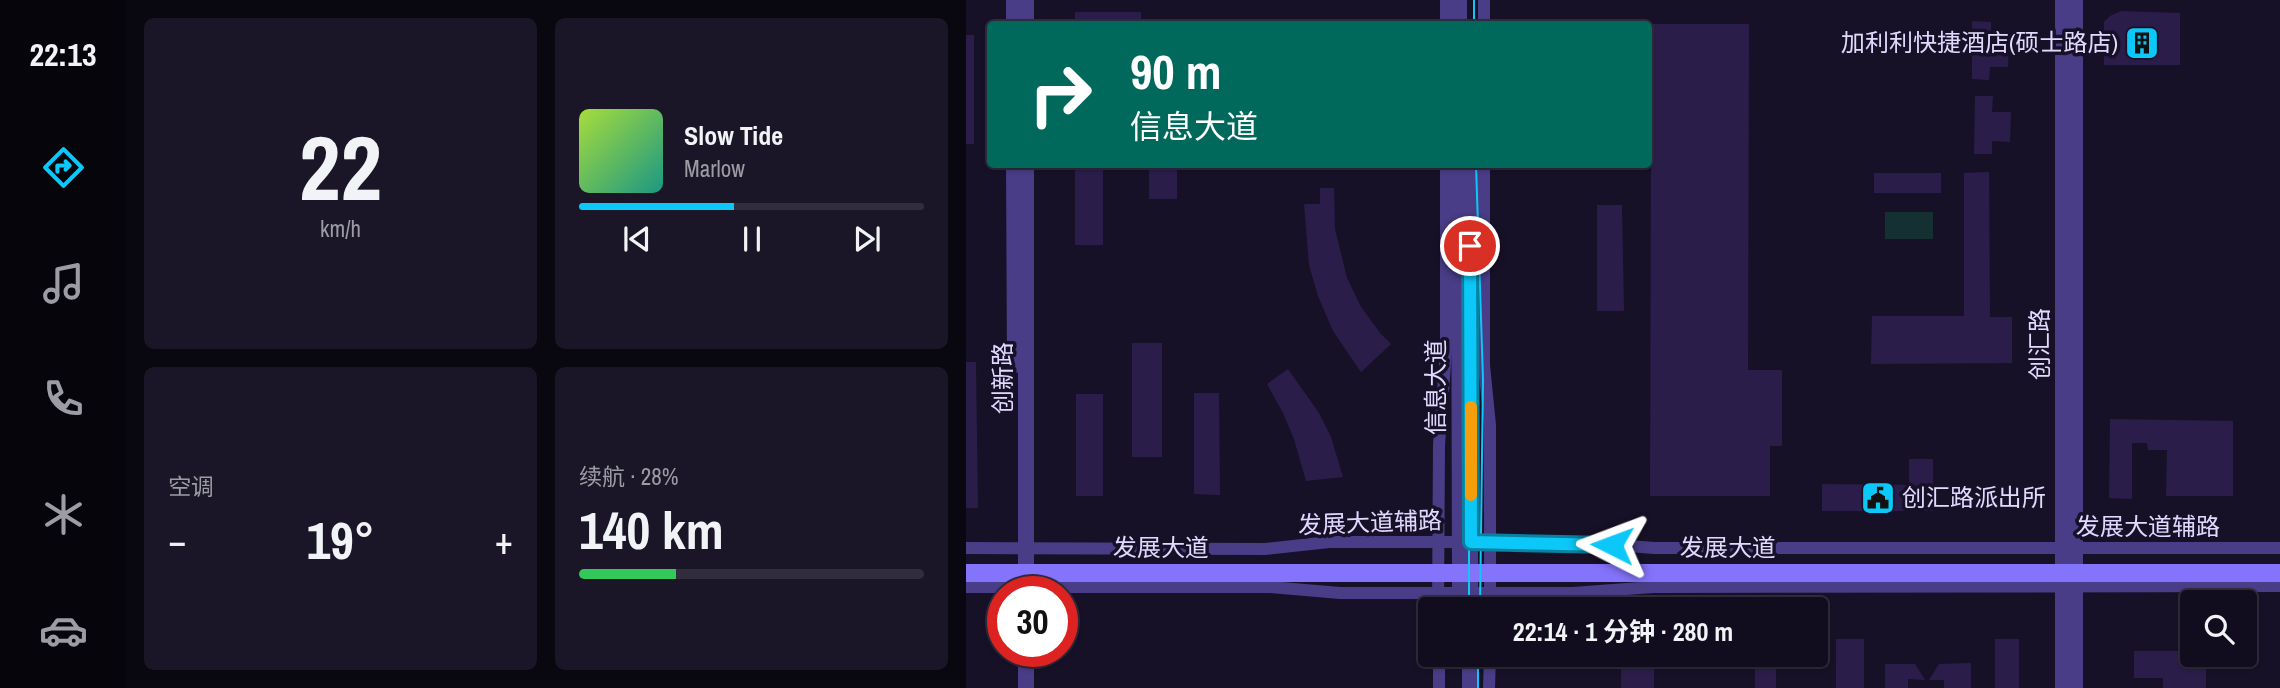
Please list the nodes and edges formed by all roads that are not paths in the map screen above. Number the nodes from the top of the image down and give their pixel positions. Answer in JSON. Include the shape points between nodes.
{"nodes":[{"id":1,"x":1014,"y":0,"type":"edge"},
{"id":2,"x":1026,"y":0,"type":"edge"},
{"id":3,"x":1446,"y":0,"type":"edge"},
{"id":4,"x":1459,"y":0,"type":"edge"},
{"id":5,"x":1470,"y":0,"type":"edge"},
{"id":6,"x":1484,"y":0,"type":"edge"},
{"id":7,"x":2063,"y":0,"type":"edge"},
{"id":8,"x":2075,"y":0,"type":"edge"},
{"id":9,"x":1014,"y":21,"type":"edge"},
{"id":10,"x":1026,"y":21,"type":"edge"},
{"id":11,"x":1446,"y":21,"type":"edge"},
{"id":12,"x":1459,"y":21,"type":"edge"},
{"id":13,"x":1470,"y":21,"type":"edge"},
{"id":14,"x":1484,"y":21,"type":"edge"},
{"id":15,"x":1014,"y":168,"type":"edge"},
{"id":16,"x":1026,"y":168,"type":"edge"},
{"id":17,"x":1446,"y":168,"type":"edge"},
{"id":18,"x":1459,"y":168,"type":"edge"},
{"id":19,"x":1470,"y":168,"type":"edge"},
{"id":20,"x":1484,"y":168,"type":"edge"},
{"id":21,"x":1438,"y":542,"type":"junction"},
{"id":22,"x":1465,"y":542,"type":"junction"},
{"id":23,"x":1490,"y":542,"type":"junction"},
{"id":24,"x":966,"y":548,"type":"edge"},
{"id":25,"x":2280,"y":548,"type":"edge"},
{"id":26,"x":966,"y":562,"type":"edge"},
{"id":27,"x":2280,"y":562,"type":"edge"},
{"id":28,"x":1438,"y":567,"type":"junction"},
{"id":29,"x":1465,"y":567,"type":"junction"},
{"id":30,"x":1490,"y":567,"type":"junction"},
{"id":31,"x":2069,"y":567,"type":"junction"},
{"id":32,"x":1020,"y":572,"type":"edge"},
{"id":33,"x":966,"y":573,"type":"edge"},
{"id":34,"x":2280,"y":573,"type":"edge"},
{"id":35,"x":2280,"y":586,"type":"edge"},
{"id":36,"x":966,"y":587,"type":"edge"},
{"id":37,"x":1438,"y":593,"type":"junction"},
{"id":38,"x":1490,"y":593,"type":"junction"},
{"id":39,"x":1438,"y":597,"type":"edge"},
{"id":40,"x":1452,"y":597,"type":"edge"},
{"id":41,"x":1465,"y":597,"type":"edge"},
{"id":42,"x":1478,"y":597,"type":"edge"},
{"id":43,"x":1490,"y":597,"type":"edge"},
{"id":44,"x":1015,"y":667,"type":"edge"},
{"id":45,"x":1026,"y":667,"type":"edge"},
{"id":46,"x":1439,"y":667,"type":"edge"},
{"id":47,"x":1460,"y":667,"type":"edge"},
{"id":48,"x":1470,"y":667,"type":"edge"},
{"id":49,"x":1490,"y":667,"type":"edge"},
{"id":50,"x":1015,"y":688,"type":"edge"},
{"id":51,"x":1026,"y":688,"type":"edge"},
{"id":52,"x":1439,"y":688,"type":"edge"},
{"id":53,"x":1460,"y":688,"type":"edge"},
{"id":54,"x":1470,"y":688,"type":"edge"},
{"id":55,"x":1489,"y":688,"type":"edge"},
{"id":56,"x":2063,"y":688,"type":"edge"},
{"id":57,"x":2075,"y":688,"type":"edge"}],
"edges":[{"from":1,"to":9,"type":"street"},
{"from":2,"to":10,"type":"street"},
{"from":3,"to":11,"type":"street"},
{"from":4,"to":12,"type":"street"},
{"from":5,"to":13,"type":"street"},
{"from":6,"to":14,"type":"street"},
{"from":7,"to":31,"type":"street","name":"创汇路"},
{"from":8,"to":31,"type":"street","name":"创汇路"},
{"from":15,"to":32,"type":"street","name":"创新路"},
{"from":16,"to":32,"type":"street","name":"创新路"},
{"from":17,"to":21,"type":"street","via":[[1447,351],[1439,445]]},
{"from":18,"to":22,"type":"street","name":"信息大道"},
{"from":19,"to":22,"type":"street","name":"信息大道"},
{"from":20,"to":23,"type":"street"},
{"from":21,"to":22,"type":"street","name":"发展大道辅路"},
{"from":21,"to":28,"type":"street"},
{"from":21,"to":32,"type":"street","name":"发展大道辅路","via":[[1329,542]]},
{"from":22,"to":23,"type":"street","name":"发展大道辅路"},
{"from":22,"to":29,"type":"street","name":"信息大道"},
{"from":23,"to":30,"type":"street"},
{"from":23,"to":31,"type":"street","name":"发展大道辅路"},
{"from":24,"to":32,"type":"street","name":"发展大道辅路"},
{"from":25,"to":31,"type":"street","name":"发展大道辅路"},
{"from":26,"to":32,"type":"main road","name":"发展大道"},
{"from":27,"to":31,"type":"main road","name":"发展大道"},
{"from":28,"to":29,"type":"main road","name":"发展大道"},
{"from":28,"to":32,"type":"main road","name":"发展大道"},
{"from":28,"to":37,"type":"street"},
{"from":29,"to":30,"type":"main road","name":"发展大道"},
{"from":29,"to":41,"type":"street","name":"信息大道"},
{"from":30,"to":31,"type":"main road","name":"发展大道"},
{"from":30,"to":38,"type":"street"},
{"from":31,"to":34,"type":"main road","name":"发展大道"},
{"from":31,"to":35,"type":"street","name":"发展大道辅路"},
{"from":31,"to":38,"type":"street","name":"发展大道辅路","via":[[1573,593]]},
{"from":31,"to":56,"type":"street","name":"创汇路"},
{"from":31,"to":57,"type":"street","name":"创汇路"},
{"from":32,"to":33,"type":"main road","name":"发展大道"},
{"from":32,"to":36,"type":"street","name":"发展大道辅路"},
{"from":32,"to":37,"type":"street","name":"发展大道辅路","via":[[1339,593]]},
{"from":37,"to":39,"type":"street"},
{"from":37,"to":40,"type":"street","name":"发展大道辅路"},
{"from":38,"to":42,"type":"street","name":"发展大道辅路"},
{"from":38,"to":43,"type":"street"},
{"from":44,"to":50,"type":"street"},
{"from":45,"to":51,"type":"street"},
{"from":46,"to":52,"type":"street"},
{"from":47,"to":53,"type":"street"},
{"from":48,"to":54,"type":"street"},
{"from":49,"to":55,"type":"street"}]}
